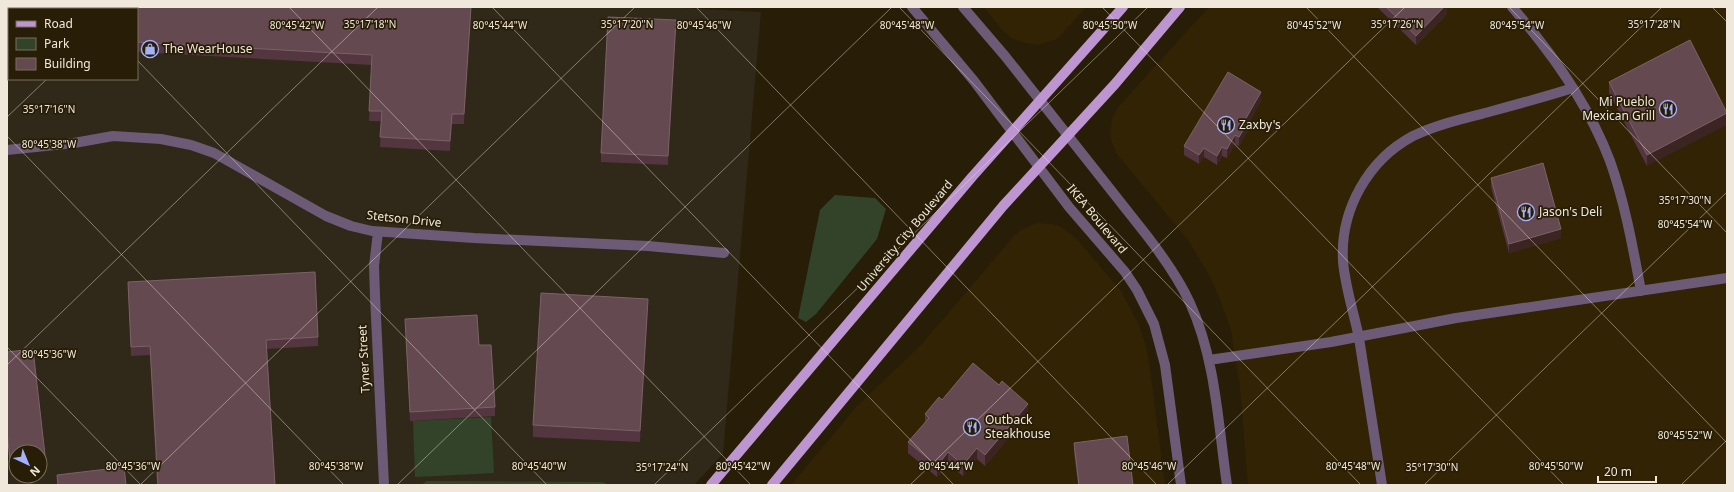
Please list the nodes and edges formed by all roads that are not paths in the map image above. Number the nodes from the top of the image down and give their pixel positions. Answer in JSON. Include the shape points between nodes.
{"nodes":[{"id":1,"x":912,"y":7,"type":"edge"},
{"id":2,"x":963,"y":7,"type":"edge"},
{"id":3,"x":1124,"y":7,"type":"edge"},
{"id":4,"x":1180,"y":7,"type":"edge"},
{"id":5,"x":1512,"y":7,"type":"edge"},
{"id":6,"x":1573,"y":88,"type":"junction"},
{"id":7,"x":1040,"y":101,"type":"junction"},
{"id":8,"x":1012,"y":132,"type":"junction"},
{"id":9,"x":1067,"y":135,"type":"junction"},
{"id":10,"x":7,"y":150,"type":"edge"},
{"id":11,"x":1038,"y":167,"type":"junction"},
{"id":12,"x":378,"y":232,"type":"junction"},
{"id":13,"x":724,"y":253,"type":"dead end"},
{"id":14,"x":1727,"y":278,"type":"edge"},
{"id":15,"x":1641,"y":292,"type":"junction"},
{"id":16,"x":1358,"y":336,"type":"junction"},
{"id":17,"x":1209,"y":360,"type":"junction"},
{"id":18,"x":384,"y":485,"type":"edge"},
{"id":19,"x":711,"y":485,"type":"edge"},
{"id":20,"x":772,"y":485,"type":"edge"},
{"id":21,"x":1181,"y":485,"type":"edge"},
{"id":22,"x":1227,"y":485,"type":"edge"},
{"id":23,"x":1382,"y":485,"type":"edge"}],
"edges":[{"from":1,"to":8,"type":"street","name":"IKEA Boulevard","via":[[974,81]]},
{"from":2,"to":7,"type":"street"},
{"from":3,"to":7,"type":"main road","name":"University City Boulevard"},
{"from":4,"to":9,"type":"main road"},
{"from":5,"to":6,"type":"street","via":[[1546,48]]},
{"from":6,"to":15,"type":"street","via":[[1610,160],[1628,224]]},
{"from":6,"to":16,"type":"street","via":[[1432,128],[1401,144],[1374,167],[1364,180],[1350,210],[1343,243],[1346,278]]},
{"from":7,"to":8,"type":"main road","name":"University City Boulevard"},
{"from":7,"to":9,"type":"street"},
{"from":8,"to":11,"type":"street","name":"IKEA Boulevard"},
{"from":8,"to":19,"type":"main road","name":"University City Boulevard"},
{"from":9,"to":11,"type":"main road"},
{"from":9,"to":17,"type":"street","via":[[1173,271],[1190,303]]},
{"from":10,"to":12,"type":"street","name":"Stetson Drive","via":[[113,136],[191,144],[214,153],[326,216],[351,226]]},
{"from":11,"to":20,"type":"main road"},
{"from":11,"to":21,"type":"street","name":"IKEA Boulevard","via":[[1125,272],[1146,305],[1159,336],[1165,365]]},
{"from":12,"to":13,"type":"street","name":"Stetson Drive","via":[[648,246]]},
{"from":12,"to":18,"type":"street","name":"Tyner Street","via":[[374,266]]},
{"from":14,"to":15,"type":"street"},
{"from":15,"to":16,"type":"street","via":[[1456,318]]},
{"from":16,"to":17,"type":"street"},
{"from":16,"to":23,"type":"street"},
{"from":17,"to":22,"type":"street"}]}
